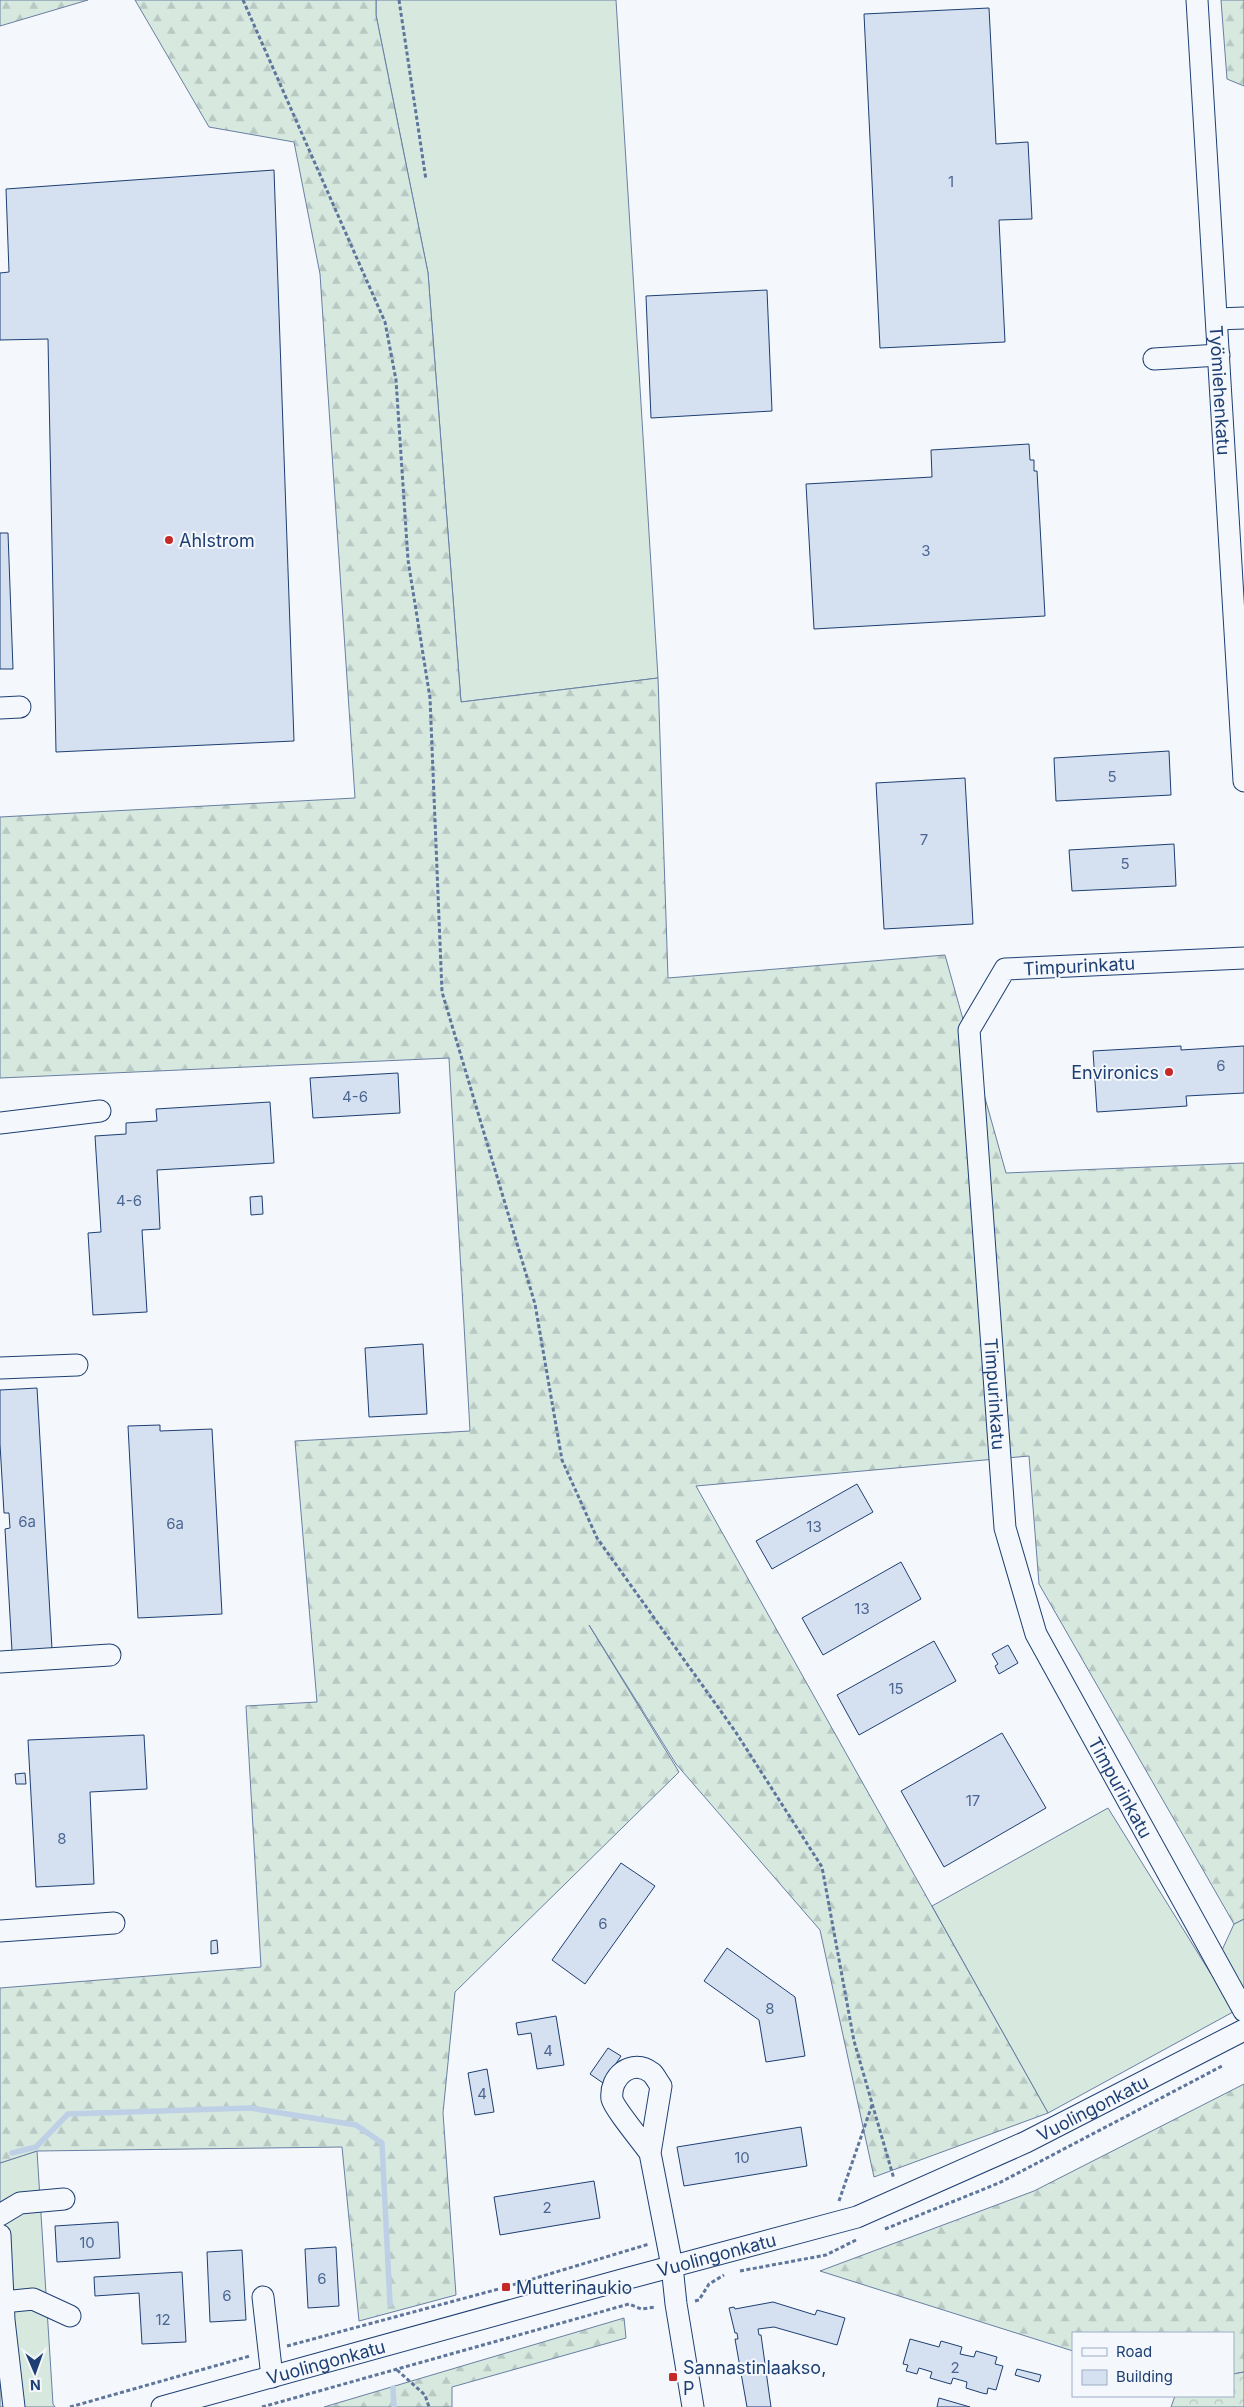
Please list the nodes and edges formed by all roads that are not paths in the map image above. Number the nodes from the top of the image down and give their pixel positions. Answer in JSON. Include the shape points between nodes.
{"nodes":[{"id":1,"x":1198,"y":0,"type":"edge"},
{"id":2,"x":1244,"y":318,"type":"edge"},
{"id":3,"x":1216,"y":319,"type":"junction"},
{"id":4,"x":1218,"y":355,"type":"junction"},
{"id":5,"x":1154,"y":359,"type":"dead end"},
{"id":6,"x":1244,"y":781,"type":"edge"},
{"id":7,"x":1244,"y":958,"type":"edge"},
{"id":8,"x":100,"y":1111,"type":"dead end"},
{"id":9,"x":0,"y":1123,"type":"edge"},
{"id":10,"x":77,"y":1365,"type":"dead end"},
{"id":11,"x":0,"y":1368,"type":"edge"},
{"id":12,"x":110,"y":1655,"type":"dead end"},
{"id":13,"x":0,"y":1662,"type":"edge"},
{"id":14,"x":114,"y":1924,"type":"dead end"},
{"id":15,"x":0,"y":1931,"type":"edge"},
{"id":16,"x":1244,"y":2011,"type":"edge"},
{"id":17,"x":1244,"y":2030,"type":"edge"},
{"id":18,"x":650,"y":2153,"type":"dead end"},
{"id":19,"x":64,"y":2199,"type":"dead end"},
{"id":20,"x":0,"y":2215,"type":"edge"},
{"id":21,"x":0,"y":2235,"type":"edge"},
{"id":22,"x":672,"y":2266,"type":"junction"},
{"id":23,"x":263,"y":2297,"type":"dead end"},
{"id":24,"x":2,"y":2314,"type":"edge"},
{"id":25,"x":70,"y":2316,"type":"dead end"},
{"id":26,"x":272,"y":2377,"type":"junction"},
{"id":27,"x":14,"y":2407,"type":"edge"},
{"id":28,"x":162,"y":2407,"type":"edge"},
{"id":29,"x":693,"y":2407,"type":"edge"}],
"edges":[{"from":1,"to":3,"type":"street","name":"Työmiehenkatu"},
{"from":2,"to":3,"type":"street"},
{"from":3,"to":4,"type":"street","name":"Työmiehenkatu"},
{"from":4,"to":5,"type":"street"},
{"from":4,"to":6,"type":"street","name":"Työmiehenkatu"},
{"from":7,"to":16,"type":"street","name":"Timpurinkatu","via":[[1005,969],[969,1030],[1006,1528],[1036,1634]]},
{"from":8,"to":9,"type":"street"},
{"from":10,"to":11,"type":"street"},
{"from":12,"to":13,"type":"street"},
{"from":14,"to":15,"type":"street"},
{"from":17,"to":22,"type":"street","name":"Vuolingonkatu","via":[[1026,2142],[857,2217]]},
{"from":18,"to":22,"type":"street"},
{"from":19,"to":20,"type":"street","via":[[20,2203]]},
{"from":21,"to":24,"type":"street"},
{"from":22,"to":26,"type":"street","name":"Vuolingonkatu"},
{"from":22,"to":29,"type":"street"},
{"from":23,"to":26,"type":"street"},
{"from":24,"to":25,"type":"street","via":[[33,2299]]},
{"from":24,"to":27,"type":"street"},
{"from":26,"to":28,"type":"street","name":"Vuolingonkatu"}]}
